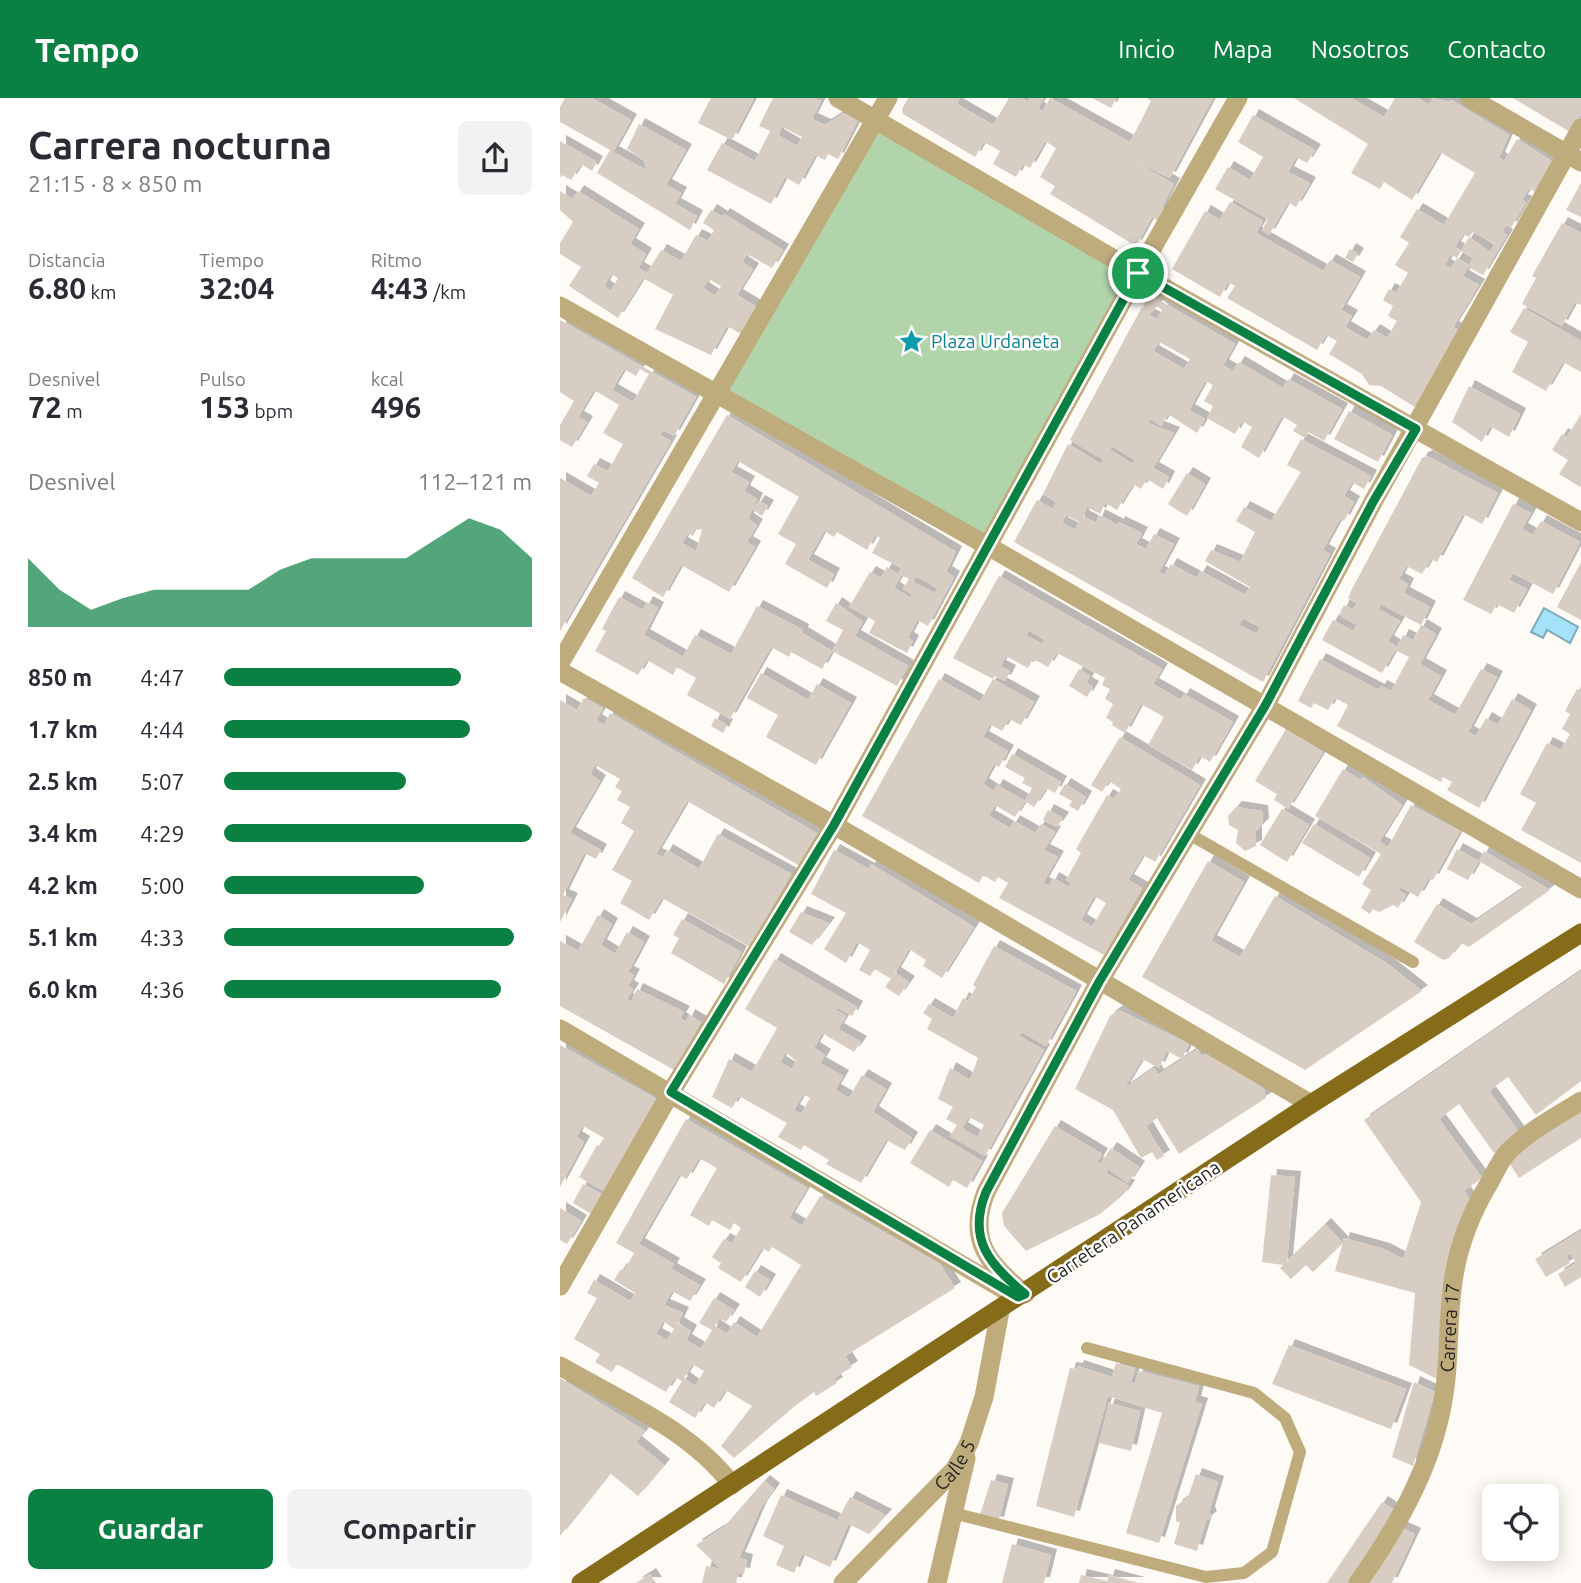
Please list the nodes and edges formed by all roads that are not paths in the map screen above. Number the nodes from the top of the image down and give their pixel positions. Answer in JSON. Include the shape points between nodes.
{"nodes":[{"id":1,"x":838,"y":98,"type":"edge"},
{"id":2,"x":888,"y":98,"type":"edge"},
{"id":3,"x":1238,"y":98,"type":"edge"},
{"id":4,"x":1470,"y":98,"type":"edge"},
{"id":5,"x":876,"y":120,"type":"junction"},
{"id":6,"x":1581,"y":128,"type":"edge"},
{"id":7,"x":1574,"y":158,"type":"edge"},
{"id":8,"x":1138,"y":273,"type":"junction"},
{"id":9,"x":560,"y":306,"type":"edge"},
{"id":10,"x":714,"y":393,"type":"junction"},
{"id":11,"x":1416,"y":429,"type":"junction"},
{"id":12,"x":1581,"y":522,"type":"edge"},
{"id":13,"x":989,"y":546,"type":"junction"},
{"id":14,"x":560,"y":663,"type":"edge"},
{"id":15,"x":560,"y":671,"type":"edge"},
{"id":16,"x":1265,"y":706,"type":"junction"},
{"id":17,"x":834,"y":825,"type":"junction"},
{"id":18,"x":1189,"y":834,"type":"junction"},
{"id":19,"x":1581,"y":889,"type":"edge"},
{"id":20,"x":1581,"y":933,"type":"edge"},
{"id":21,"x":1413,"y":962,"type":"dead end"},
{"id":22,"x":1099,"y":982,"type":"junction"},
{"id":23,"x":560,"y":1029,"type":"edge"},
{"id":24,"x":671,"y":1092,"type":"junction"},
{"id":25,"x":1581,"y":1101,"type":"edge"},
{"id":26,"x":1311,"y":1104,"type":"junction"},
{"id":27,"x":560,"y":1286,"type":"edge"},
{"id":28,"x":1021,"y":1296,"type":"junction"},
{"id":29,"x":1000,"y":1311,"type":"junction"},
{"id":30,"x":1087,"y":1348,"type":"dead end"},
{"id":31,"x":560,"y":1366,"type":"edge"},
{"id":32,"x":969,"y":1443,"type":"junction"},
{"id":33,"x":732,"y":1485,"type":"junction"},
{"id":34,"x":953,"y":1513,"type":"junction"},
{"id":35,"x":581,"y":1583,"type":"edge"},
{"id":36,"x":843,"y":1583,"type":"edge"},
{"id":37,"x":937,"y":1583,"type":"edge"},
{"id":38,"x":1358,"y":1583,"type":"edge"}],
"edges":[{"from":1,"to":5,"type":"street"},
{"from":2,"to":5,"type":"street"},
{"from":3,"to":8,"type":"street"},
{"from":4,"to":7,"type":"street"},
{"from":5,"to":8,"type":"street"},
{"from":5,"to":10,"type":"street"},
{"from":6,"to":7,"type":"street"},
{"from":7,"to":11,"type":"street"},
{"from":8,"to":11,"type":"street"},
{"from":8,"to":13,"type":"street"},
{"from":9,"to":10,"type":"street"},
{"from":10,"to":13,"type":"street"},
{"from":10,"to":14,"type":"street"},
{"from":11,"to":12,"type":"street"},
{"from":11,"to":16,"type":"street"},
{"from":13,"to":16,"type":"street"},
{"from":13,"to":17,"type":"street"},
{"from":15,"to":17,"type":"street"},
{"from":16,"to":18,"type":"street"},
{"from":16,"to":19,"type":"street"},
{"from":17,"to":22,"type":"street"},
{"from":17,"to":24,"type":"street"},
{"from":18,"to":21,"type":"lane"},
{"from":18,"to":22,"type":"street"},
{"from":20,"to":26,"type":"main road","name":"Carretera Panamericana"},
{"from":22,"to":26,"type":"street"},
{"from":22,"to":28,"type":"street","via":[[977,1214],[984,1250]]},
{"from":23,"to":24,"type":"street"},
{"from":24,"to":27,"type":"street"},
{"from":24,"to":28,"type":"street"},
{"from":25,"to":38,"type":"street","name":"Carrera 17","via":[[1506,1154],[1476,1205],[1465,1229],[1452,1287],[1450,1352],[1441,1414],[1403,1512]]},
{"from":26,"to":28,"type":"main road","name":"Carretera Panamericana"},
{"from":28,"to":29,"type":"main road","name":"Carretera Panamericana"},
{"from":29,"to":32,"type":"street","name":"Calle 5","via":[[984,1397]]},
{"from":29,"to":33,"type":"main road","name":"Carretera Panamericana"},
{"from":30,"to":34,"type":"lane","via":[[1254,1393],[1285,1418],[1300,1452],[1272,1552],[1244,1573],[1206,1577]]},
{"from":31,"to":33,"type":"street","via":[[690,1442],[718,1465]]},
{"from":32,"to":34,"type":"street"},
{"from":32,"to":36,"type":"street","name":"Calle 5","via":[[955,1469]]},
{"from":33,"to":35,"type":"main road","name":"Carretera Panamericana"},
{"from":34,"to":37,"type":"street"}]}
